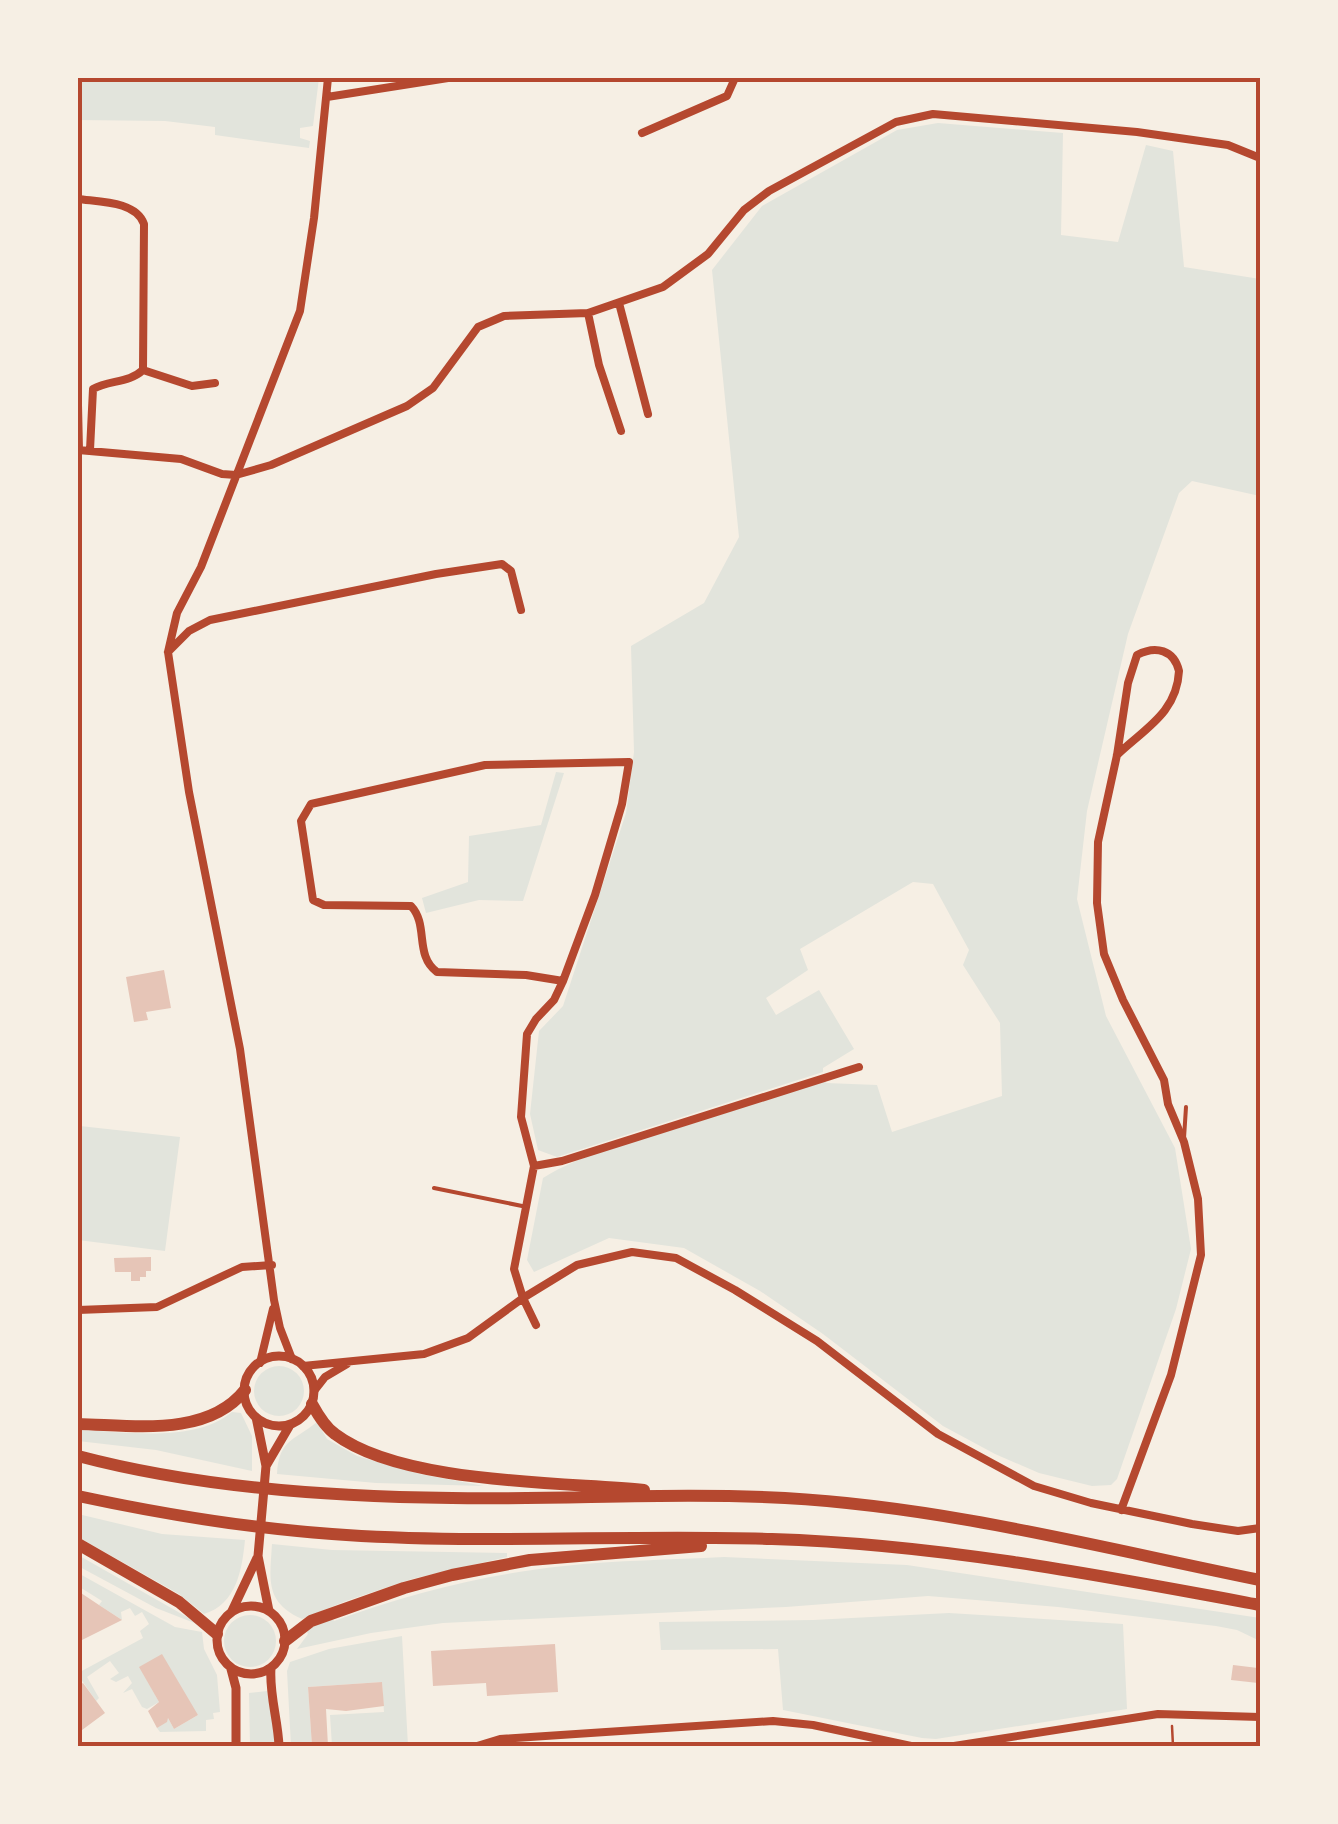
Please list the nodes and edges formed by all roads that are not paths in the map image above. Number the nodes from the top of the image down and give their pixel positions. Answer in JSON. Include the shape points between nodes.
{"nodes":[{"id":1,"x":328,"y":78,"type":"edge"},
{"id":2,"x":448,"y":78,"type":"edge"},
{"id":3,"x":735,"y":78,"type":"edge"},
{"id":4,"x":327,"y":97,"type":"junction"},
{"id":5,"x":642,"y":133,"type":"dead end"},
{"id":6,"x":1260,"y":158,"type":"edge"},
{"id":7,"x":78,"y":199,"type":"edge"},
{"id":8,"x":619,"y":303,"type":"junction"},
{"id":9,"x":588,"y":313,"type":"junction"},
{"id":10,"x":143,"y":370,"type":"junction"},
{"id":11,"x":215,"y":382,"type":"dead end"},
{"id":12,"x":78,"y":405,"type":"edge"},
{"id":13,"x":648,"y":414,"type":"dead end"},
{"id":14,"x":621,"y":431,"type":"dead end"},
{"id":15,"x":78,"y":450,"type":"edge"},
{"id":16,"x":90,"y":450,"type":"junction"},
{"id":17,"x":236,"y":475,"type":"junction"},
{"id":18,"x":521,"y":610,"type":"dead end"},
{"id":19,"x":168,"y":652,"type":"junction"},
{"id":20,"x":1117,"y":754,"type":"junction"},
{"id":21,"x":563,"y":981,"type":"junction"},
{"id":22,"x":859,"y":1066,"type":"dead end"},
{"id":23,"x":1186,"y":1107,"type":"dead end"},
{"id":24,"x":1184,"y":1142,"type":"junction"},
{"id":25,"x":534,"y":1166,"type":"junction"},
{"id":26,"x":434,"y":1188,"type":"dead end"},
{"id":27,"x":527,"y":1207,"type":"junction"},
{"id":28,"x":272,"y":1265,"type":"junction"},
{"id":29,"x":522,"y":1298,"type":"junction"},
{"id":30,"x":274,"y":1300,"type":"junction"},
{"id":31,"x":78,"y":1310,"type":"edge"},
{"id":32,"x":536,"y":1324,"type":"dead end"},
{"id":33,"x":292,"y":1359,"type":"junction"},
{"id":34,"x":351,"y":1362,"type":"junction"},
{"id":35,"x":260,"y":1363,"type":"junction"},
{"id":36,"x":303,"y":1366,"type":"junction"},
{"id":37,"x":245,"y":1390,"type":"junction"},
{"id":38,"x":313,"y":1398,"type":"junction"},
{"id":39,"x":256,"y":1417,"type":"junction"},
{"id":40,"x":78,"y":1424,"type":"edge"},
{"id":41,"x":290,"y":1424,"type":"junction"},
{"id":42,"x":78,"y":1456,"type":"edge"},
{"id":43,"x":266,"y":1466,"type":"junction"},
{"id":44,"x":78,"y":1496,"type":"edge"},
{"id":45,"x":706,"y":1497,"type":"junction"},
{"id":46,"x":1121,"y":1510,"type":"junction"},
{"id":47,"x":1260,"y":1528,"type":"edge"},
{"id":48,"x":770,"y":1538,"type":"junction"},
{"id":49,"x":78,"y":1544,"type":"edge"},
{"id":50,"x":258,"y":1556,"type":"junction"},
{"id":51,"x":1260,"y":1580,"type":"edge"},
{"id":52,"x":1260,"y":1605,"type":"edge"},
{"id":53,"x":232,"y":1611,"type":"junction"},
{"id":54,"x":269,"y":1611,"type":"junction"},
{"id":55,"x":216,"y":1634,"type":"junction"},
{"id":56,"x":285,"y":1641,"type":"junction"},
{"id":57,"x":271,"y":1668,"type":"junction"},
{"id":58,"x":232,"y":1669,"type":"junction"},
{"id":59,"x":1260,"y":1717,"type":"edge"},
{"id":60,"x":236,"y":1746,"type":"edge"},
{"id":61,"x":279,"y":1746,"type":"edge"},
{"id":62,"x":477,"y":1746,"type":"edge"},
{"id":63,"x":910,"y":1746,"type":"edge"},
{"id":64,"x":954,"y":1746,"type":"edge"}],
"edges":[{"from":1,"to":4,"type":"street"},
{"from":2,"to":4,"type":"street"},
{"from":3,"to":5,"type":"street","via":[[728,96]]},
{"from":4,"to":17,"type":"street","via":[[305,293]]},
{"from":6,"to":8,"type":"street","via":[[1228,144],[1137,132],[933,114],[896,122],[744,210],[683,276]]},
{"from":7,"to":10,"type":"street","via":[[127,207],[141,216]]},
{"from":8,"to":9,"type":"street"},
{"from":8,"to":13,"type":"street"},
{"from":9,"to":14,"type":"street"},
{"from":9,"to":17,"type":"street","via":[[504,316],[478,327],[433,388],[407,406]]},
{"from":10,"to":11,"type":"street","via":[[192,386]]},
{"from":10,"to":16,"type":"street","via":[[93,390]]},
{"from":12,"to":15,"type":"street"},
{"from":15,"to":16,"type":"street"},
{"from":16,"to":17,"type":"street","via":[[181,458]]},
{"from":17,"to":19,"type":"street"},
{"from":18,"to":19,"type":"street","via":[[511,571],[502,564],[210,620]]},
{"from":19,"to":28,"type":"street"},
{"from":20,"to":20,"type":"street","via":[[1164,716],[1179,671],[1171,655],[1146,650],[1134,659]]},
{"from":20,"to":24,"type":"street","via":[[1098,842],[1104,954],[1164,1080]]},
{"from":21,"to":21,"type":"street","via":[[437,972],[423,954],[411,906],[312,900],[301,821],[306,810],[484,766],[628,762],[622,804]]},
{"from":21,"to":25,"type":"street","via":[[528,1034],[521,1117]]},
{"from":22,"to":25,"type":"street"},
{"from":23,"to":24,"type":"lane"},
{"from":24,"to":46,"type":"street","via":[[1198,1199],[1201,1255],[1172,1375]]},
{"from":25,"to":27,"type":"street"},
{"from":26,"to":27,"type":"lane"},
{"from":27,"to":29,"type":"street","via":[[514,1269]]},
{"from":28,"to":30,"type":"street"},
{"from":28,"to":31,"type":"street","via":[[242,1267],[157,1307]]},
{"from":29,"to":32,"type":"street"},
{"from":29,"to":34,"type":"street","via":[[454,1344]]},
{"from":29,"to":46,"type":"street","via":[[577,1265],[609,1256],[676,1258],[818,1341],[938,1434],[983,1460],[1034,1486]]},
{"from":30,"to":33,"type":"street"},
{"from":30,"to":35,"type":"street"},
{"from":33,"to":35,"type":"street"},
{"from":33,"to":36,"type":"street"},
{"from":34,"to":36,"type":"street"},
{"from":34,"to":38,"type":"street","via":[[326,1376]]},
{"from":35,"to":37,"type":"street"},
{"from":36,"to":38,"type":"street"},
{"from":37,"to":39,"type":"street"},
{"from":37,"to":40,"type":"highway","via":[[221,1413],[192,1421]]},
{"from":38,"to":41,"type":"street","via":[[303,1417]]},
{"from":38,"to":45,"type":"highway","via":[[326,1427],[408,1463],[496,1479]]},
{"from":39,"to":41,"type":"street","via":[[272,1426]]},
{"from":39,"to":43,"type":"street"},
{"from":41,"to":43,"type":"street"},
{"from":42,"to":45,"type":"highway","via":[[230,1483],[369,1496]]},
{"from":43,"to":50,"type":"street"},
{"from":44,"to":48,"type":"highway","via":[[333,1534]]},
{"from":45,"to":51,"type":"highway","via":[[833,1501],[946,1515]]},
{"from":46,"to":47,"type":"street","via":[[1238,1531]]},
{"from":48,"to":52,"type":"highway","via":[[940,1551]]},
{"from":48,"to":56,"type":"highway","via":[[530,1560],[452,1575],[323,1617]]},
{"from":49,"to":55,"type":"highway","via":[[179,1602]]},
{"from":50,"to":53,"type":"street"},
{"from":50,"to":54,"type":"street"},
{"from":53,"to":54,"type":"street"},
{"from":53,"to":55,"type":"street"},
{"from":54,"to":56,"type":"street"},
{"from":55,"to":58,"type":"street","via":[[218,1651]]},
{"from":56,"to":57,"type":"street"},
{"from":57,"to":58,"type":"street","via":[[252,1675]]},
{"from":57,"to":61,"type":"street"},
{"from":58,"to":60,"type":"street"},
{"from":59,"to":64,"type":"street","via":[[1158,1714]]},
{"from":62,"to":63,"type":"street","via":[[500,1739],[773,1722]]}]}
